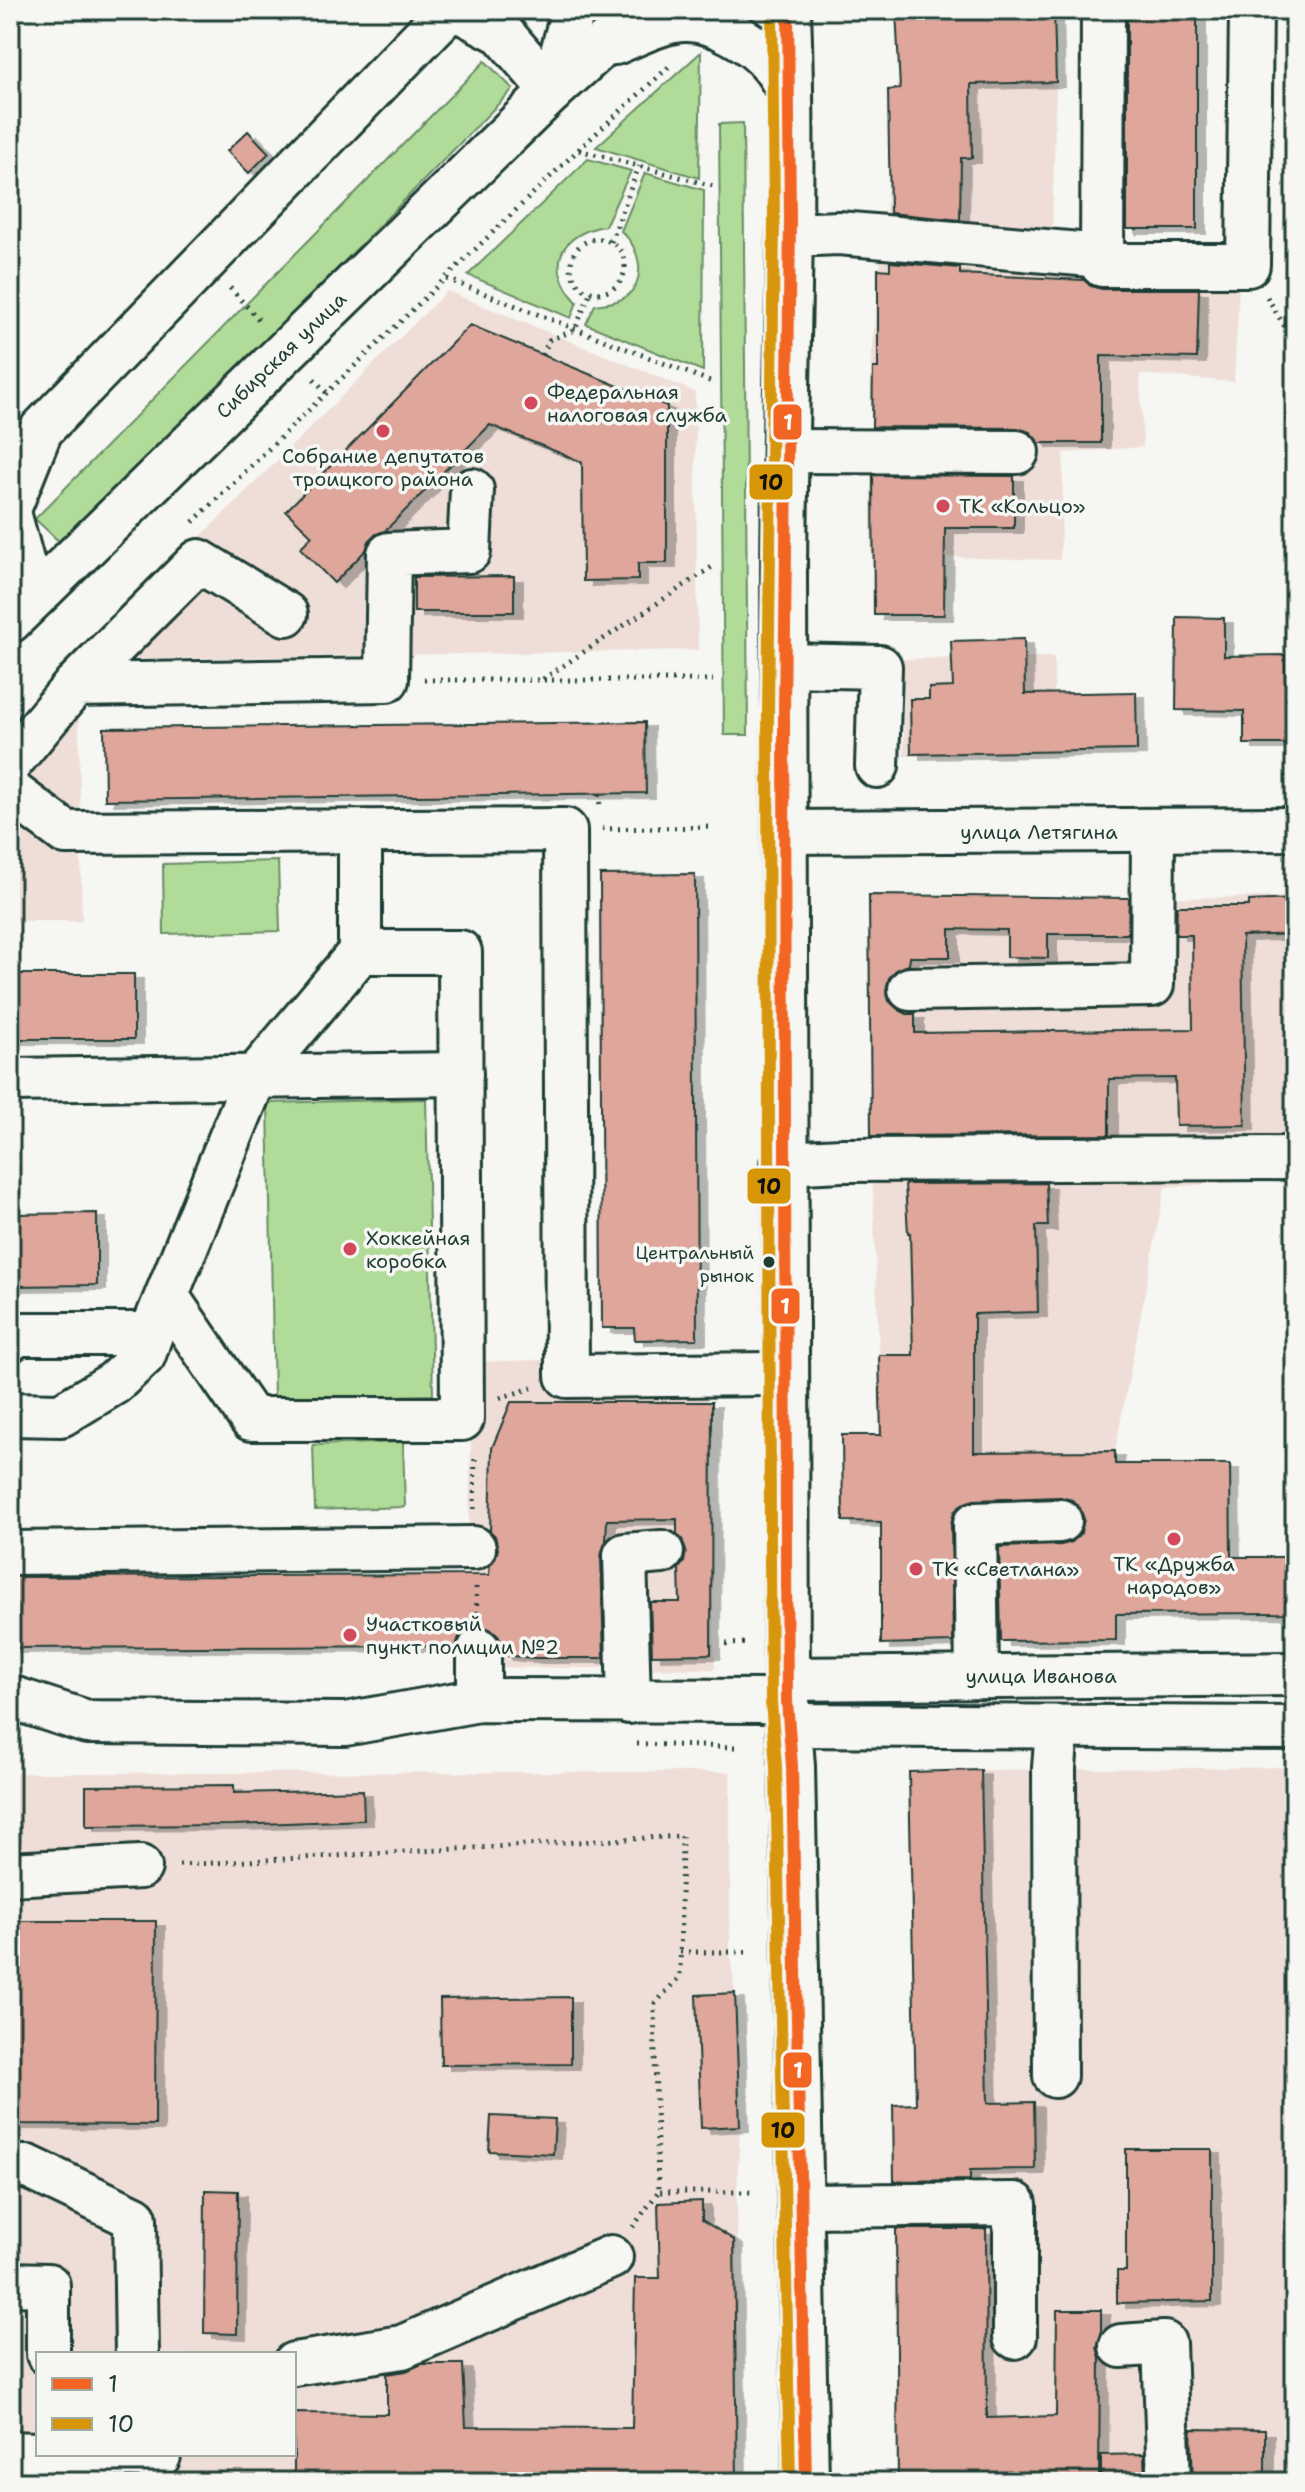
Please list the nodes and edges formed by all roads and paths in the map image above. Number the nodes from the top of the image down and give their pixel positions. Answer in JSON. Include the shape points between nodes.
{"nodes":[{"id":1,"x":449,"y":10,"type":"edge"},
{"id":2,"x":458,"y":10,"type":"edge"},
{"id":3,"x":573,"y":10,"type":"edge"},
{"id":4,"x":642,"y":10,"type":"edge"},
{"id":5,"x":788,"y":10,"type":"edge"},
{"id":6,"x":1103,"y":10,"type":"edge"},
{"id":7,"x":1251,"y":10,"type":"edge"},
{"id":8,"x":715,"y":25,"type":"junction"},
{"id":9,"x":599,"y":51,"type":"junction"},
{"id":10,"x":552,"y":91,"type":"junction"},
{"id":11,"x":791,"y":95,"type":"junction"},
{"id":12,"x":578,"y":150,"type":"junction"},
{"id":13,"x":639,"y":166,"type":"junction"},
{"id":14,"x":713,"y":186,"type":"dead end"},
{"id":15,"x":789,"y":235,"type":"junction"},
{"id":16,"x":611,"y":242,"type":"junction"},
{"id":17,"x":1102,"y":256,"type":"junction"},
{"id":18,"x":1248,"y":265,"type":"junction"},
{"id":19,"x":447,"y":279,"type":"junction"},
{"id":20,"x":590,"y":293,"type":"junction"},
{"id":21,"x":575,"y":330,"type":"junction"},
{"id":22,"x":1295,"y":344,"type":"edge"},
{"id":23,"x":543,"y":355,"type":"dead end"},
{"id":24,"x":712,"y":382,"type":"dead end"},
{"id":25,"x":785,"y":451,"type":"junction"},
{"id":26,"x":1017,"y":452,"type":"dead end"},
{"id":27,"x":472,"y":490,"type":"dead end"},
{"id":28,"x":10,"y":507,"type":"edge"},
{"id":29,"x":10,"y":516,"type":"edge"},
{"id":30,"x":191,"y":523,"type":"dead end"},
{"id":31,"x":712,"y":567,"type":"dead end"},
{"id":32,"x":21,"y":609,"type":"edge"},
{"id":33,"x":286,"y":614,"type":"dead end"},
{"id":34,"x":784,"y":665,"type":"junction"},
{"id":35,"x":387,"y":680,"type":"junction"},
{"id":36,"x":542,"y":680,"type":"junction"},
{"id":37,"x":713,"y":680,"type":"dead end"},
{"id":38,"x":75,"y":685,"type":"junction"},
{"id":39,"x":10,"y":763,"type":"edge"},
{"id":40,"x":877,"y":766,"type":"dead end"},
{"id":41,"x":10,"y":791,"type":"edge"},
{"id":42,"x":713,"y":827,"type":"dead end"},
{"id":43,"x":1295,"y":829,"type":"edge"},
{"id":44,"x":565,"y":830,"type":"junction"},
{"id":45,"x":1153,"y":831,"type":"junction"},
{"id":46,"x":784,"y":832,"type":"junction"},
{"id":47,"x":360,"y":833,"type":"junction"},
{"id":48,"x":360,"y":952,"type":"junction"},
{"id":49,"x":910,"y":989,"type":"dead end"},
{"id":50,"x":461,"y":1074,"type":"junction"},
{"id":51,"x":255,"y":1077,"type":"junction"},
{"id":52,"x":10,"y":1080,"type":"edge"},
{"id":53,"x":1295,"y":1158,"type":"edge"},
{"id":54,"x":783,"y":1163,"type":"junction"},
{"id":55,"x":167,"y":1296,"type":"junction"},
{"id":56,"x":151,"y":1334,"type":"junction"},
{"id":57,"x":11,"y":1336,"type":"edge"},
{"id":58,"x":785,"y":1374,"type":"junction"},
{"id":59,"x":10,"y":1414,"type":"edge"},
{"id":60,"x":1060,"y":1521,"type":"dead end"},
{"id":61,"x":474,"y":1548,"type":"joint"},
{"id":62,"x":662,"y":1552,"type":"dead end"},
{"id":63,"x":10,"y":1553,"type":"edge"},
{"id":64,"x":479,"y":1650,"type":"joint"},
{"id":65,"x":1295,"y":1674,"type":"edge"},
{"id":66,"x":977,"y":1676,"type":"junction"},
{"id":67,"x":10,"y":1697,"type":"edge"},
{"id":68,"x":479,"y":1700,"type":"junction"},
{"id":69,"x":629,"y":1702,"type":"junction"},
{"id":70,"x":788,"y":1702,"type":"junction"},
{"id":71,"x":1057,"y":1728,"type":"junction"},
{"id":72,"x":1295,"y":1728,"type":"edge"},
{"id":73,"x":140,"y":1867,"type":"joint"},
{"id":74,"x":10,"y":1874,"type":"edge"},
{"id":75,"x":680,"y":1952,"type":"junction"},
{"id":76,"x":746,"y":1952,"type":"dead end"},
{"id":77,"x":1055,"y":2076,"type":"dead end"},
{"id":78,"x":10,"y":2167,"type":"edge"},
{"id":79,"x":755,"y":2192,"type":"dead end"},
{"id":80,"x":802,"y":2206,"type":"junction"},
{"id":81,"x":611,"y":2257,"type":"dead end"},
{"id":82,"x":10,"y":2284,"type":"edge"},
{"id":83,"x":1015,"y":2337,"type":"dead end"},
{"id":84,"x":1121,"y":2346,"type":"dead end"},
{"id":85,"x":48,"y":2352,"type":"edge"},
{"id":86,"x":137,"y":2352,"type":"edge"},
{"id":87,"x":296,"y":2364,"type":"edge"},
{"id":88,"x":10,"y":2453,"type":"edge"},
{"id":89,"x":36,"y":2454,"type":"edge"},
{"id":90,"x":71,"y":2456,"type":"edge"},
{"id":91,"x":159,"y":2464,"type":"edge"},
{"id":92,"x":806,"y":2482,"type":"edge"},
{"id":93,"x":1169,"y":2482,"type":"edge"}],
"edges":[{"from":1,"to":28,"type":"street","via":[[41,430]]},
{"from":2,"to":10,"type":"street","via":[[502,33]]},
{"from":3,"to":10,"type":"street"},
{"from":4,"to":9,"type":"street","name":"Сибирская улица"},
{"from":5,"to":11,"type":"main road"},
{"from":6,"to":17,"type":"street"},
{"from":7,"to":18,"type":"street"},
{"from":8,"to":9,"type":"street","name":"Сибирская улица","via":[[685,20],[647,29]]},
{"from":8,"to":11,"type":"street","name":"Сибирская улица","via":[[747,41],[771,64]]},
{"from":8,"to":12,"type":"path"},
{"from":9,"to":10,"type":"street","name":"Сибирская улица"},
{"from":10,"to":32,"type":"street","name":"Сибирская улица"},
{"from":11,"to":15,"type":"main road"},
{"from":12,"to":13,"type":"path"},
{"from":12,"to":19,"type":"path"},
{"from":13,"to":14,"type":"path"},
{"from":13,"to":16,"type":"path"},
{"from":15,"to":17,"type":"street","via":[[839,233]]},
{"from":15,"to":25,"type":"main road"},
{"from":16,"to":20,"type":"path","via":[[621,251],[623,277],[607,292]]},
{"from":16,"to":20,"type":"path","via":[[588,240],[571,259],[575,282]]},
{"from":17,"to":18,"type":"street","via":[[1102,265]]},
{"from":18,"to":22,"type":"path"},
{"from":19,"to":21,"type":"path"},
{"from":19,"to":30,"type":"path"},
{"from":20,"to":21,"type":"path"},
{"from":21,"to":23,"type":"path","via":[[549,340]]},
{"from":21,"to":24,"type":"path"},
{"from":25,"to":26,"type":"street"},
{"from":25,"to":34,"type":"main road"},
{"from":27,"to":35,"type":"street","via":[[469,551],[389,554]]},
{"from":29,"to":32,"type":"street"},
{"from":31,"to":36,"type":"path"},
{"from":33,"to":38,"type":"street","via":[[199,561]]},
{"from":34,"to":40,"type":"street","via":[[880,667]]},
{"from":34,"to":46,"type":"main road"},
{"from":35,"to":36,"type":"path"},
{"from":35,"to":38,"type":"street"},
{"from":36,"to":37,"type":"path"},
{"from":38,"to":39,"type":"street"},
{"from":41,"to":47,"type":"street","via":[[66,833]]},
{"from":42,"to":44,"type":"path"},
{"from":43,"to":45,"type":"street","name":"улица Летягина"},
{"from":44,"to":47,"type":"street"},
{"from":44,"to":58,"type":"street","via":[[567,1376]]},
{"from":45,"to":46,"type":"street","name":"улица Летягина"},
{"from":45,"to":49,"type":"street","via":[[1152,985]]},
{"from":46,"to":54,"type":"main road"},
{"from":47,"to":48,"type":"street"},
{"from":48,"to":50,"type":"street","via":[[460,952]]},
{"from":48,"to":51,"type":"street"},
{"from":50,"to":51,"type":"street"},
{"from":50,"to":55,"type":"street","via":[[462,1419],[251,1419]]},
{"from":51,"to":52,"type":"street"},
{"from":51,"to":55,"type":"street"},
{"from":53,"to":54,"type":"street"},
{"from":54,"to":58,"type":"main road"},
{"from":55,"to":56,"type":"street"},
{"from":56,"to":57,"type":"street"},
{"from":56,"to":59,"type":"street","via":[[144,1355],[114,1383],[61,1415]]},
{"from":58,"to":70,"type":"main road"},
{"from":60,"to":66,"type":"street","via":[[975,1524]]},
{"from":61,"to":63,"type":"street"},
{"from":61,"to":64,"type":"path"},
{"from":62,"to":69,"type":"street","via":[[625,1555]]},
{"from":64,"to":68,"type":"street"},
{"from":65,"to":66,"type":"street","name":"улица Иванова"},
{"from":66,"to":70,"type":"street","name":"улица Иванова"},
{"from":67,"to":68,"type":"street","name":"улица Иванова","via":[[87,1722],[345,1724]]},
{"from":68,"to":69,"type":"street","name":"улица Иванова"},
{"from":69,"to":70,"type":"street","name":"улица Иванова"},
{"from":70,"to":71,"type":"street","name":"улица Иванова"},
{"from":70,"to":80,"type":"main road"},
{"from":71,"to":72,"type":"street","name":"улица Иванова"},
{"from":71,"to":77,"type":"street"},
{"from":73,"to":74,"type":"street"},
{"from":73,"to":75,"type":"path","via":[[682,1836]]},
{"from":75,"to":76,"type":"path"},
{"from":75,"to":79,"type":"path","via":[[680,1976],[654,2005],[658,2192]]},
{"from":78,"to":86,"type":"street","via":[[28,2167],[135,2218]]},
{"from":80,"to":83,"type":"street","via":[[1015,2204]]},
{"from":80,"to":92,"type":"main road"},
{"from":81,"to":87,"type":"street","via":[[402,2347]]},
{"from":82,"to":85,"type":"street","via":[[48,2285]]},
{"from":84,"to":93,"type":"street","via":[[1164,2343]]},
{"from":88,"to":89,"type":"street"},
{"from":90,"to":91,"type":"street"}]}
